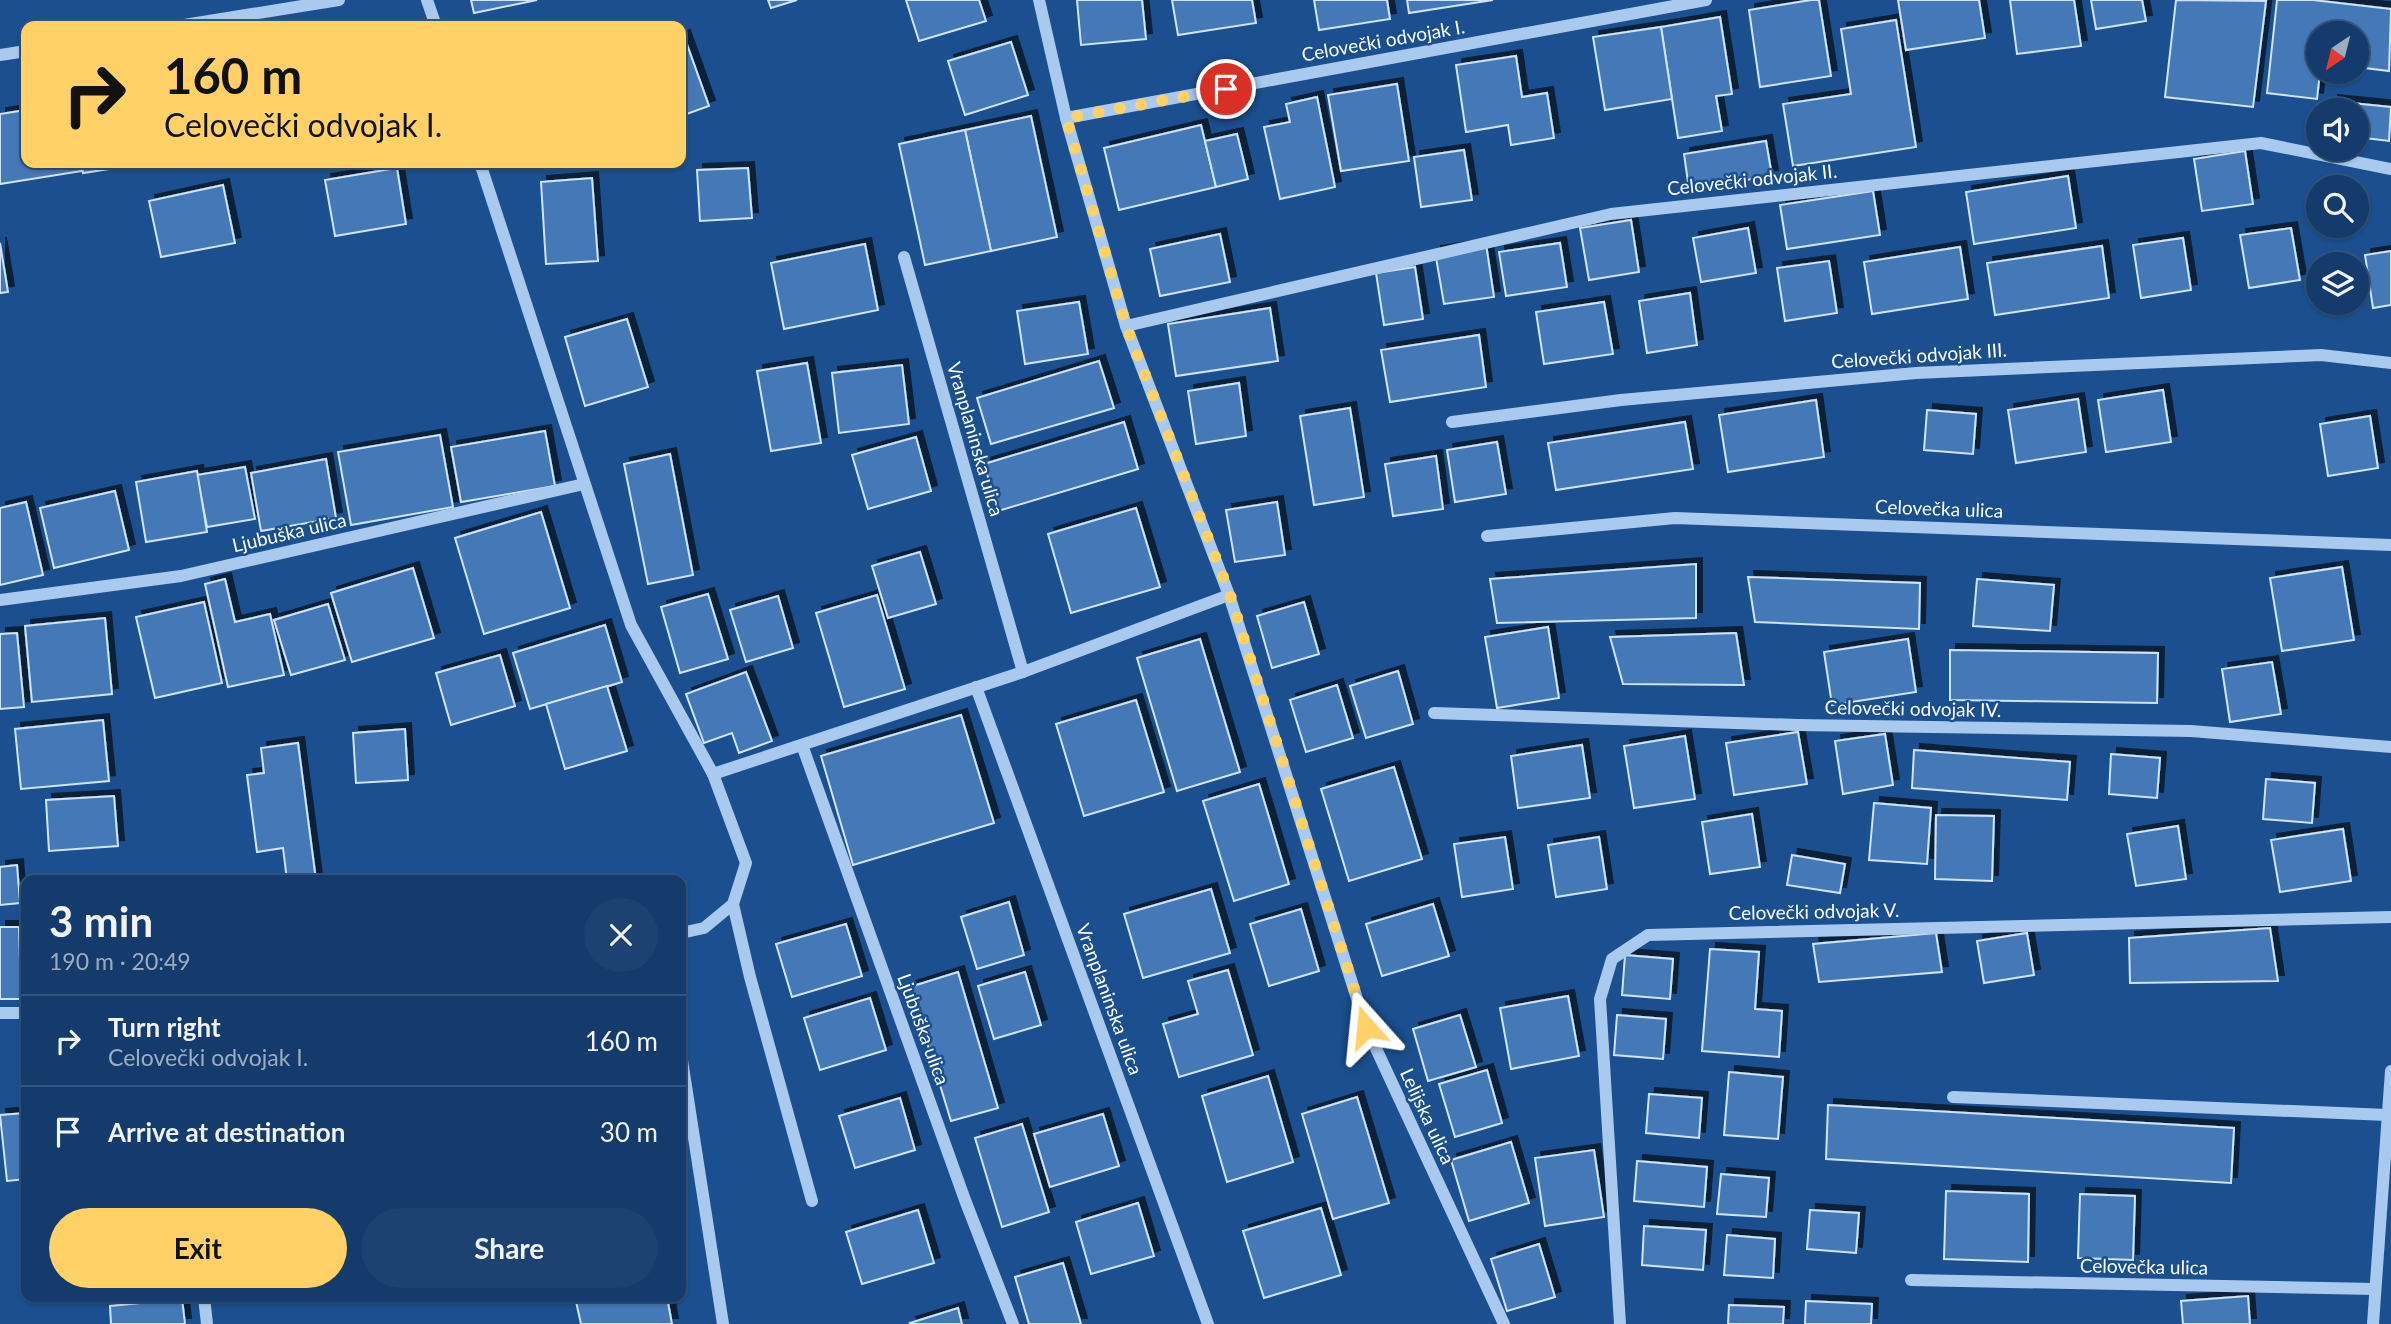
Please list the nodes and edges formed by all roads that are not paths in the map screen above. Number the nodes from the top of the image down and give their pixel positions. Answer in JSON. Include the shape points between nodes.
{"nodes":[{"id":1,"x":339,"y":0,"type":"edge"},
{"id":2,"x":427,"y":0,"type":"edge"},
{"id":3,"x":1039,"y":0,"type":"edge"},
{"id":4,"x":1706,"y":0,"type":"edge"},
{"id":5,"x":209,"y":21,"type":"edge"},
{"id":6,"x":434,"y":21,"type":"edge"},
{"id":7,"x":21,"y":52,"type":"edge"},
{"id":8,"x":0,"y":55,"type":"edge"},
{"id":9,"x":1066,"y":118,"type":"junction"},
{"id":10,"x":482,"y":168,"type":"edge"},
{"id":11,"x":2391,"y":169,"type":"edge"},
{"id":12,"x":904,"y":257,"type":"dead end"},
{"id":13,"x":1126,"y":326,"type":"junction"},
{"id":14,"x":2391,"y":363,"type":"edge"},
{"id":15,"x":1452,"y":422,"type":"dead end"},
{"id":16,"x":584,"y":484,"type":"junction"},
{"id":17,"x":1487,"y":536,"type":"dead end"},
{"id":18,"x":2391,"y":545,"type":"edge"},
{"id":19,"x":1230,"y":595,"type":"junction"},
{"id":20,"x":0,"y":600,"type":"edge"},
{"id":21,"x":1023,"y":672,"type":"junction"},
{"id":22,"x":976,"y":687,"type":"junction"},
{"id":23,"x":1434,"y":713,"type":"dead end"},
{"id":24,"x":802,"y":745,"type":"junction"},
{"id":25,"x":2391,"y":747,"type":"edge"},
{"id":26,"x":713,"y":774,"type":"junction"},
{"id":27,"x":733,"y":904,"type":"junction"},
{"id":28,"x":2391,"y":917,"type":"edge"},
{"id":29,"x":686,"y":932,"type":"edge"},
{"id":30,"x":0,"y":1013,"type":"edge"},
{"id":31,"x":21,"y":1013,"type":"edge"},
{"id":32,"x":2391,"y":1071,"type":"edge"},
{"id":33,"x":686,"y":1086,"type":"edge"},
{"id":34,"x":1952,"y":1097,"type":"dead end"},
{"id":35,"x":2387,"y":1115,"type":"junction"},
{"id":36,"x":812,"y":1201,"type":"dead end"},
{"id":37,"x":1912,"y":1280,"type":"dead end"},
{"id":38,"x":2375,"y":1289,"type":"junction"},
{"id":39,"x":205,"y":1302,"type":"edge"},
{"id":40,"x":207,"y":1324,"type":"edge"},
{"id":41,"x":723,"y":1324,"type":"edge"},
{"id":42,"x":1013,"y":1324,"type":"edge"},
{"id":43,"x":1208,"y":1324,"type":"edge"},
{"id":44,"x":1504,"y":1324,"type":"edge"},
{"id":45,"x":1620,"y":1324,"type":"edge"},
{"id":46,"x":2373,"y":1324,"type":"edge"}],
"edges":[{"from":1,"to":5,"type":"street"},
{"from":2,"to":6,"type":"street"},
{"from":3,"to":9,"type":"street","name":"Lelijska ulica"},
{"from":4,"to":9,"type":"street","name":"Celovečki odvojak I."},
{"from":7,"to":8,"type":"street"},
{"from":9,"to":13,"type":"street","name":"Lelijska ulica"},
{"from":10,"to":16,"type":"street"},
{"from":11,"to":13,"type":"street","name":"Celovečki odvojak II.","via":[[2261,143],[1611,214]]},
{"from":12,"to":21,"type":"street","name":"Vranplaninska ulica"},
{"from":13,"to":19,"type":"street","name":"Lelijska ulica"},
{"from":14,"to":15,"type":"street","name":"Celovečki odvojak III.","via":[[2321,355],[1916,373],[1621,400]]},
{"from":16,"to":20,"type":"street","name":"Ljubuška ulica","via":[[181,576]]},
{"from":16,"to":26,"type":"street","via":[[631,625]]},
{"from":17,"to":18,"type":"street","name":"Celovečka ulica","via":[[1675,518]]},
{"from":19,"to":21,"type":"street"},
{"from":19,"to":44,"type":"street","name":"Lelijska ulica","via":[[1366,1027]]},
{"from":21,"to":22,"type":"street"},
{"from":22,"to":24,"type":"street"},
{"from":22,"to":43,"type":"street","name":"Vranplaninska ulica"},
{"from":23,"to":25,"type":"street","name":"Celovečki odvojak IV.","via":[[2191,731]]},
{"from":24,"to":26,"type":"street"},
{"from":24,"to":42,"type":"street","name":"Ljubuška ulica"},
{"from":26,"to":27,"type":"street","via":[[746,863]]},
{"from":27,"to":29,"type":"street","via":[[704,928]]},
{"from":27,"to":36,"type":"street"},
{"from":28,"to":45,"type":"street","name":"Celovečki odvojak V.","via":[[1648,934],[1612,960],[1600,999]]},
{"from":30,"to":31,"type":"street"},
{"from":32,"to":35,"type":"street"},
{"from":33,"to":41,"type":"street"},
{"from":34,"to":35,"type":"street"},
{"from":35,"to":38,"type":"street"},
{"from":37,"to":38,"type":"street","name":"Celovečka ulica"},
{"from":38,"to":46,"type":"street"},
{"from":39,"to":40,"type":"street"}]}
